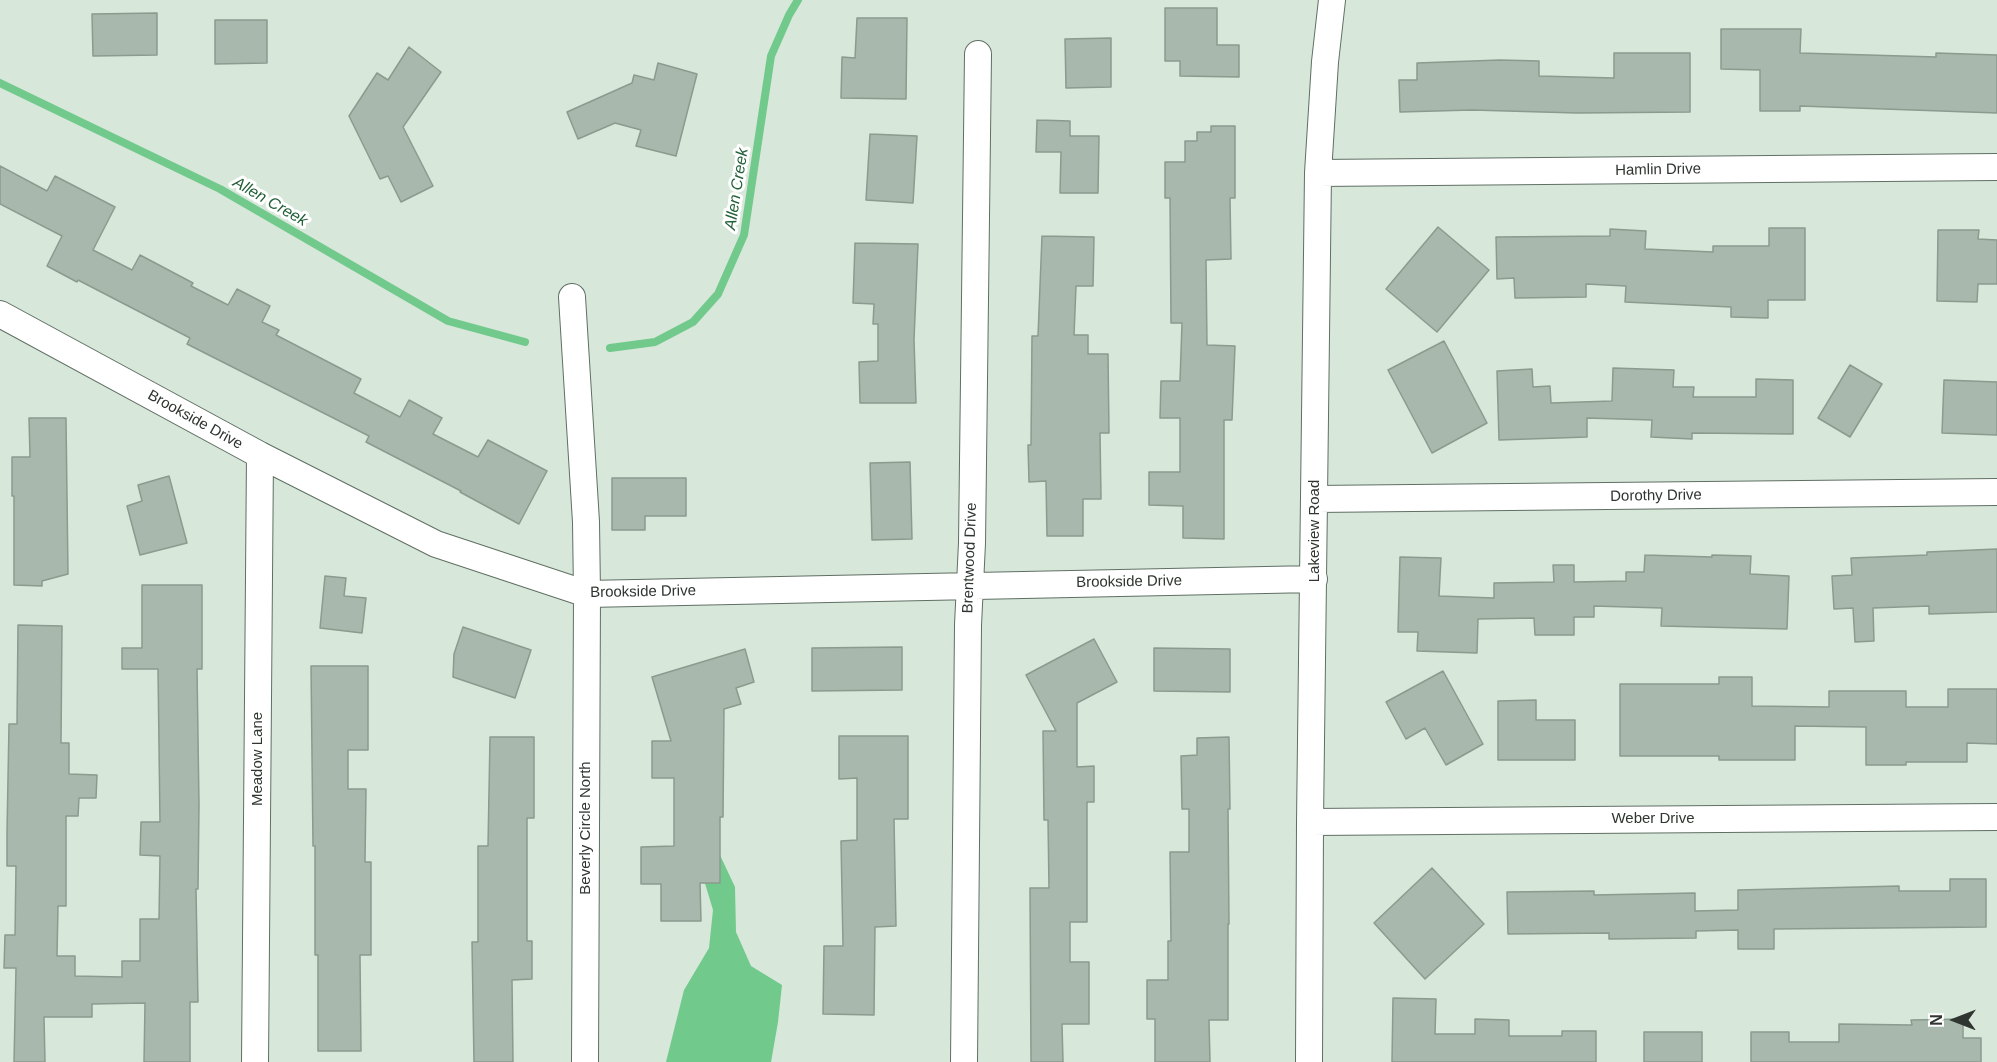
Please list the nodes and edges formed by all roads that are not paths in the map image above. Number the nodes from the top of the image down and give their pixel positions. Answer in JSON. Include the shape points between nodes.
{"nodes":[{"id":1,"x":1332,"y":0,"type":"edge"},
{"id":2,"x":978,"y":54,"type":"dead end"},
{"id":3,"x":1997,"y":167,"type":"edge"},
{"id":4,"x":1318,"y":173,"type":"junction"},
{"id":5,"x":572,"y":297,"type":"dead end"},
{"id":6,"x":0,"y":314,"type":"edge"},
{"id":7,"x":260,"y":455,"type":"junction"},
{"id":8,"x":1997,"y":492,"type":"edge"},
{"id":9,"x":1315,"y":499,"type":"junction"},
{"id":10,"x":1314,"y":579,"type":"junction"},
{"id":11,"x":970,"y":585,"type":"junction"},
{"id":12,"x":587,"y":594,"type":"junction"},
{"id":13,"x":1997,"y":817,"type":"edge"},
{"id":14,"x":1310,"y":822,"type":"junction"},
{"id":15,"x":255,"y":1062,"type":"edge"},
{"id":16,"x":585,"y":1062,"type":"edge"},
{"id":17,"x":964,"y":1062,"type":"edge"},
{"id":18,"x":1308,"y":1062,"type":"edge"}],
"edges":[{"from":1,"to":4,"type":"street","name":"Lakeview Road"},
{"from":2,"to":11,"type":"street","name":"Brentwood Drive"},
{"from":3,"to":4,"type":"street","name":"Hamlin Drive"},
{"from":4,"to":9,"type":"street","name":"Lakeview Road"},
{"from":5,"to":12,"type":"street","name":"Beverly Circle North"},
{"from":6,"to":7,"type":"street","name":"Brookside Drive"},
{"from":7,"to":12,"type":"street","name":"Brookside Drive","via":[[435,544]]},
{"from":7,"to":15,"type":"street","name":"Meadow Lane"},
{"from":8,"to":9,"type":"street","name":"Dorothy Drive"},
{"from":9,"to":10,"type":"street","name":"Lakeview Road"},
{"from":10,"to":11,"type":"street","name":"Brookside Drive"},
{"from":10,"to":14,"type":"street","name":"Lakeview Road"},
{"from":11,"to":12,"type":"street","name":"Brookside Drive"},
{"from":11,"to":17,"type":"street","name":"Brentwood Drive"},
{"from":12,"to":16,"type":"street","name":"Beverly Circle North"},
{"from":13,"to":14,"type":"street","name":"Weber Drive"},
{"from":14,"to":18,"type":"street","name":"Lakeview Road"}]}
